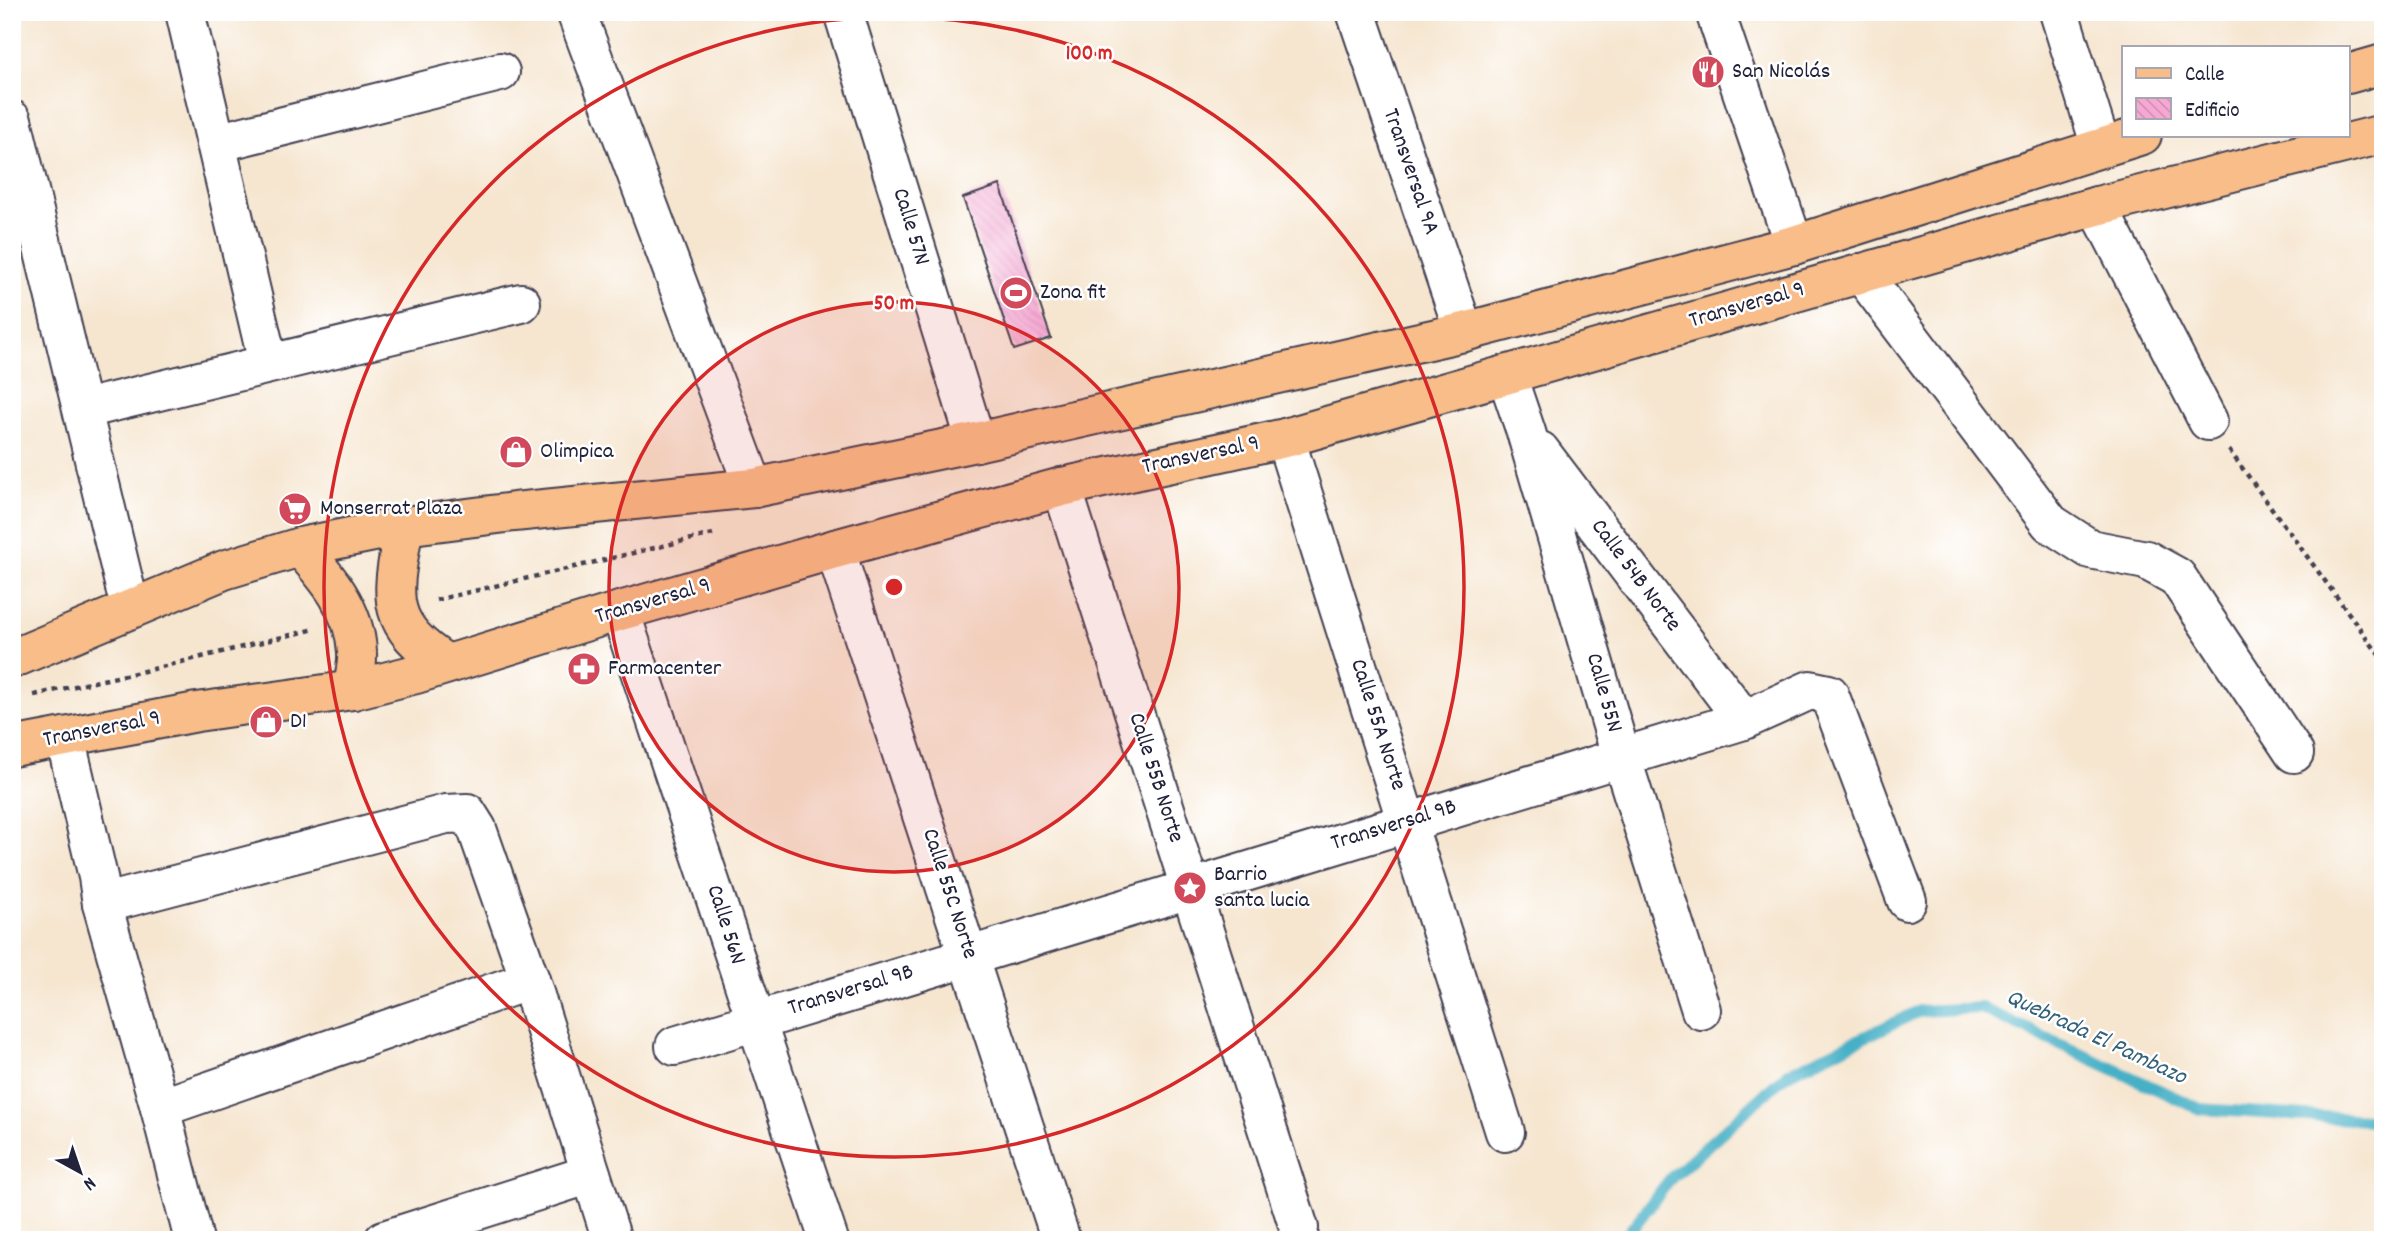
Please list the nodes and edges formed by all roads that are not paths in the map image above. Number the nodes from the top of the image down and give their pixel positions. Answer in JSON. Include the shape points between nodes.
{"nodes":[{"id":1,"x":185,"y":12,"type":"edge"},
{"id":2,"x":576,"y":12,"type":"edge"},
{"id":3,"x":843,"y":12,"type":"edge"},
{"id":4,"x":1356,"y":12,"type":"edge"},
{"id":5,"x":1714,"y":12,"type":"edge"},
{"id":6,"x":2059,"y":12,"type":"edge"},
{"id":7,"x":2383,"y":64,"type":"edge"},
{"id":8,"x":500,"y":72,"type":"dead end"},
{"id":9,"x":2350,"y":73,"type":"edge"},
{"id":10,"x":12,"y":120,"type":"edge"},
{"id":11,"x":2383,"y":134,"type":"edge"},
{"id":12,"x":2138,"y":136,"type":"edge"},
{"id":13,"x":216,"y":143,"type":"junction"},
{"id":14,"x":2101,"y":147,"type":"junction"},
{"id":15,"x":2097,"y":205,"type":"junction"},
{"id":16,"x":1794,"y":245,"type":"junction"},
{"id":17,"x":1862,"y":274,"type":"junction"},
{"id":18,"x":521,"y":303,"type":"dead end"},
{"id":19,"x":1464,"y":332,"type":"junction"},
{"id":20,"x":268,"y":363,"type":"junction"},
{"id":21,"x":1507,"y":376,"type":"junction"},
{"id":22,"x":83,"y":409,"type":"junction"},
{"id":23,"x":2208,"y":421,"type":"road end"},
{"id":24,"x":1526,"y":432,"type":"junction"},
{"id":25,"x":1285,"y":438,"type":"junction"},
{"id":26,"x":976,"y":442,"type":"junction"},
{"id":27,"x":1062,"y":487,"type":"junction"},
{"id":28,"x":754,"y":488,"type":"junction"},
{"id":29,"x":404,"y":526,"type":"junction"},
{"id":30,"x":300,"y":547,"type":"junction"},
{"id":31,"x":835,"y":549,"type":"junction"},
{"id":32,"x":130,"y":608,"type":"junction"},
{"id":33,"x":620,"y":611,"type":"junction"},
{"id":34,"x":12,"y":659,"type":"edge"},
{"id":35,"x":447,"y":664,"type":"junction"},
{"id":36,"x":353,"y":690,"type":"junction"},
{"id":37,"x":1744,"y":720,"type":"junction"},
{"id":38,"x":65,"y":737,"type":"junction"},
{"id":39,"x":12,"y":747,"type":"edge"},
{"id":40,"x":2294,"y":753,"type":"dead end"},
{"id":41,"x":1621,"y":756,"type":"junction"},
{"id":42,"x":1408,"y":822,"type":"junction"},
{"id":43,"x":1190,"y":888,"type":"junction"},
{"id":44,"x":1907,"y":901,"type":"dead end"},
{"id":45,"x":102,"y":904,"type":"junction"},
{"id":46,"x":970,"y":955,"type":"junction"},
{"id":47,"x":530,"y":980,"type":"junction"},
{"id":48,"x":1701,"y":1010,"type":"dead end"},
{"id":49,"x":756,"y":1020,"type":"junction"},
{"id":50,"x":675,"y":1046,"type":"dead end"},
{"id":51,"x":160,"y":1108,"type":"junction"},
{"id":52,"x":1505,"y":1132,"type":"dead end"},
{"id":53,"x":591,"y":1174,"type":"junction"},
{"id":54,"x":1298,"y":1228,"type":"dead end"},
{"id":55,"x":194,"y":1240,"type":"edge"},
{"id":56,"x":384,"y":1240,"type":"edge"},
{"id":57,"x":612,"y":1240,"type":"edge"},
{"id":58,"x":829,"y":1240,"type":"edge"},
{"id":59,"x":1061,"y":1240,"type":"edge"}],
"edges":[{"from":1,"to":13,"type":"street"},
{"from":2,"to":28,"type":"street"},
{"from":3,"to":26,"type":"street","name":"Calle 57N"},
{"from":4,"to":19,"type":"street","name":"Transversal 9A"},
{"from":5,"to":16,"type":"street"},
{"from":6,"to":14,"type":"street"},
{"from":7,"to":9,"type":"main road"},
{"from":8,"to":13,"type":"street"},
{"from":10,"to":22,"type":"street"},
{"from":11,"to":15,"type":"main road","name":"Transversal 9"},
{"from":12,"to":14,"type":"main road","name":"Transversal 9"},
{"from":13,"to":20,"type":"street"},
{"from":14,"to":16,"type":"main road","name":"Transversal 9"},
{"from":15,"to":17,"type":"main road","name":"Transversal 9"},
{"from":15,"to":23,"type":"street"},
{"from":16,"to":19,"type":"main road","name":"Transversal 9"},
{"from":17,"to":21,"type":"main road","name":"Transversal 9"},
{"from":17,"to":40,"type":"street","via":[[2050,523],[2090,549],[2146,560],[2177,577]]},
{"from":18,"to":20,"type":"street"},
{"from":19,"to":26,"type":"main road","name":"Transversal 9"},
{"from":20,"to":22,"type":"street"},
{"from":21,"to":24,"type":"street","name":"Calle 55N"},
{"from":21,"to":25,"type":"main road","name":"Transversal 9"},
{"from":22,"to":32,"type":"street"},
{"from":24,"to":37,"type":"street","name":"Calle 54B Norte"},
{"from":24,"to":41,"type":"street","name":"Calle 55N"},
{"from":25,"to":27,"type":"main road","name":"Transversal 9"},
{"from":25,"to":42,"type":"street","name":"Calle 55A Norte"},
{"from":26,"to":28,"type":"main road","name":"Transversal 9"},
{"from":27,"to":31,"type":"main road","name":"Transversal 9"},
{"from":27,"to":43,"type":"street","name":"Calle 55B Norte"},
{"from":28,"to":29,"type":"main road","name":"Transversal 9"},
{"from":29,"to":30,"type":"main road","name":"Transversal 9"},
{"from":29,"to":35,"type":"main road","via":[[396,570],[396,610],[405,629]]},
{"from":30,"to":32,"type":"main road","name":"Transversal 9","via":[[224,570]]},
{"from":30,"to":36,"type":"main road","via":[[345,607],[357,651]]},
{"from":31,"to":33,"type":"main road","name":"Transversal 9"},
{"from":31,"to":46,"type":"street","name":"Calle 55C Norte"},
{"from":32,"to":34,"type":"main road","name":"Transversal 9"},
{"from":33,"to":35,"type":"main road","name":"Transversal 9"},
{"from":33,"to":49,"type":"street","name":"Calle 56N"},
{"from":35,"to":36,"type":"main road","name":"Transversal 9"},
{"from":36,"to":38,"type":"main road","name":"Transversal 9"},
{"from":37,"to":41,"type":"street","name":"Transversal 9B"},
{"from":37,"to":44,"type":"street","name":"Transversal 9B","via":[[1810,690],[1829,694]]},
{"from":38,"to":39,"type":"main road","name":"Transversal 9"},
{"from":38,"to":45,"type":"street"},
{"from":41,"to":42,"type":"street","name":"Transversal 9B"},
{"from":41,"to":48,"type":"street","name":"Calle 55N"},
{"from":42,"to":43,"type":"street","name":"Transversal 9B"},
{"from":42,"to":52,"type":"street","name":"Calle 55A Norte"},
{"from":43,"to":46,"type":"street","name":"Transversal 9B"},
{"from":43,"to":54,"type":"street","name":"Calle 55B Norte"},
{"from":45,"to":47,"type":"street","via":[[446,814],[467,814],[477,829]]},
{"from":45,"to":51,"type":"street"},
{"from":46,"to":49,"type":"street","name":"Transversal 9B"},
{"from":46,"to":59,"type":"street","name":"Calle 55C Norte"},
{"from":47,"to":51,"type":"street"},
{"from":47,"to":53,"type":"street"},
{"from":49,"to":50,"type":"street","name":"Transversal 9B"},
{"from":49,"to":58,"type":"street","name":"Calle 56N"},
{"from":51,"to":55,"type":"street"},
{"from":53,"to":56,"type":"street"},
{"from":53,"to":57,"type":"street"}]}
